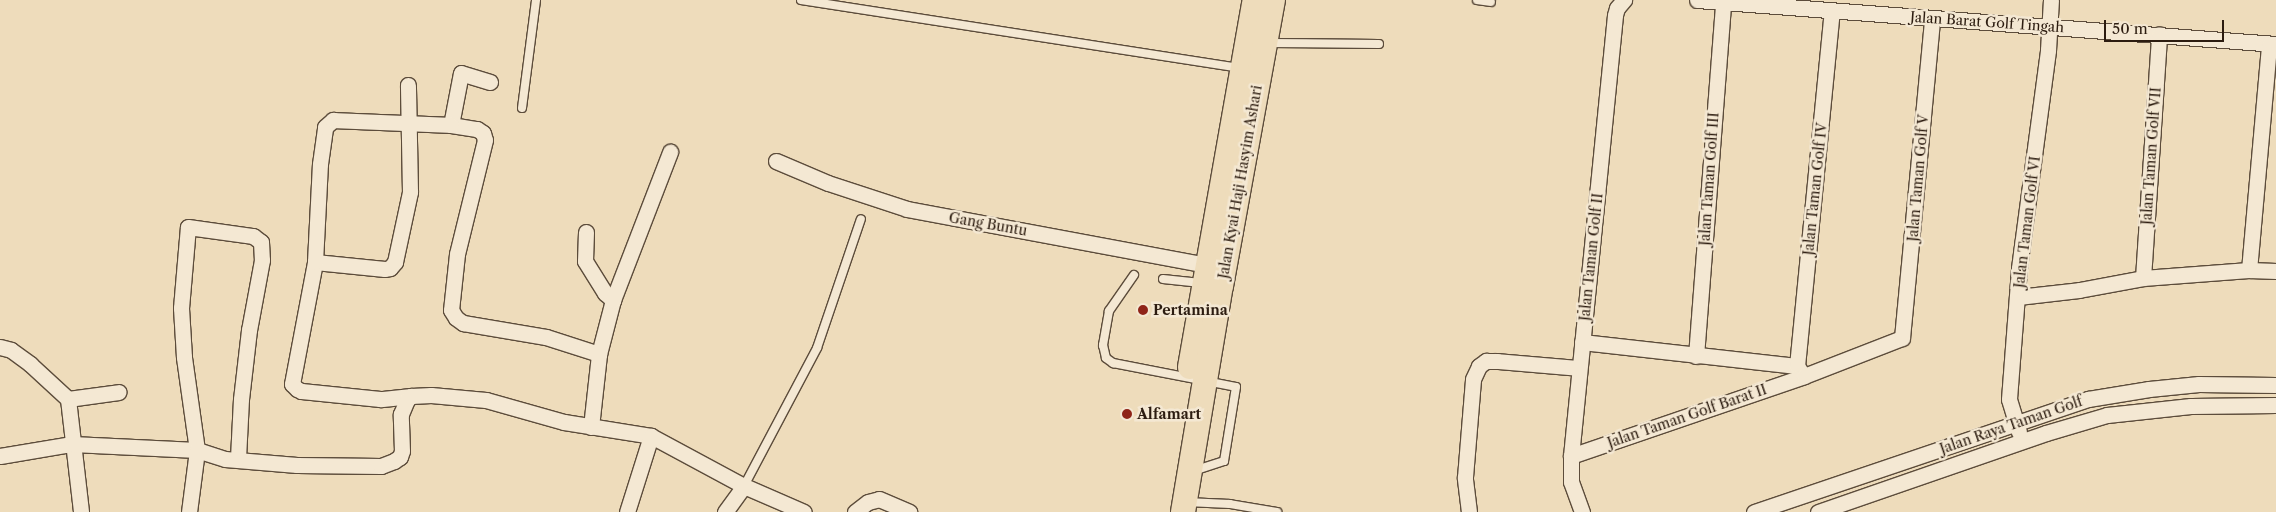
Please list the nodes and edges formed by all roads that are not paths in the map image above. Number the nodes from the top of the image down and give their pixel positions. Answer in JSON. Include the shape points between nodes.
{"nodes":[{"id":1,"x":536,"y":0,"type":"edge"},
{"id":2,"x":801,"y":0,"type":"edge"},
{"id":3,"x":1254,"y":0,"type":"edge"},
{"id":4,"x":1273,"y":0,"type":"edge"},
{"id":5,"x":1477,"y":0,"type":"edge"},
{"id":6,"x":1697,"y":0,"type":"edge"},
{"id":7,"x":2052,"y":0,"type":"edge"},
{"id":8,"x":1623,"y":1,"type":"edge"},
{"id":9,"x":1491,"y":2,"type":"dead end"},
{"id":10,"x":1722,"y":2,"type":"junction"},
{"id":11,"x":1832,"y":12,"type":"junction"},
{"id":12,"x":1932,"y":18,"type":"junction"},
{"id":13,"x":2050,"y":27,"type":"junction"},
{"id":14,"x":2160,"y":35,"type":"junction"},
{"id":15,"x":1265,"y":43,"type":"junction"},
{"id":16,"x":1379,"y":44,"type":"dead end"},
{"id":17,"x":2273,"y":44,"type":"edge"},
{"id":18,"x":1242,"y":68,"type":"junction"},
{"id":19,"x":490,"y":82,"type":"dead end"},
{"id":20,"x":408,"y":85,"type":"dead end"},
{"id":21,"x":522,"y":108,"type":"dead end"},
{"id":22,"x":410,"y":123,"type":"junction"},
{"id":23,"x":451,"y":125,"type":"junction"},
{"id":24,"x":670,"y":152,"type":"dead end"},
{"id":25,"x":776,"y":161,"type":"dead end"},
{"id":26,"x":861,"y":219,"type":"dead end"},
{"id":27,"x":586,"y":232,"type":"dead end"},
{"id":28,"x":315,"y":262,"type":"junction"},
{"id":29,"x":2250,"y":270,"type":"junction"},
{"id":30,"x":2276,"y":271,"type":"edge"},
{"id":31,"x":1134,"y":275,"type":"dead end"},
{"id":32,"x":1210,"y":278,"type":"junction"},
{"id":33,"x":2143,"y":278,"type":"junction"},
{"id":34,"x":1163,"y":279,"type":"dead end"},
{"id":35,"x":2018,"y":297,"type":"junction"},
{"id":36,"x":613,"y":300,"type":"junction"},
{"id":37,"x":1902,"y":338,"type":"joint"},
{"id":38,"x":1582,"y":342,"type":"junction"},
{"id":39,"x":0,"y":347,"type":"edge"},
{"id":40,"x":599,"y":354,"type":"junction"},
{"id":41,"x":1696,"y":356,"type":"junction"},
{"id":42,"x":1579,"y":368,"type":"junction"},
{"id":43,"x":1801,"y":371,"type":"junction"},
{"id":44,"x":1196,"y":380,"type":"junction"},
{"id":45,"x":2276,"y":385,"type":"edge"},
{"id":46,"x":119,"y":392,"type":"dead end"},
{"id":47,"x":411,"y":396,"type":"junction"},
{"id":48,"x":68,"y":399,"type":"junction"},
{"id":49,"x":2276,"y":405,"type":"edge"},
{"id":50,"x":2015,"y":422,"type":"junction"},
{"id":51,"x":591,"y":426,"type":"junction"},
{"id":52,"x":651,"y":436,"type":"junction"},
{"id":53,"x":2022,"y":442,"type":"junction"},
{"id":54,"x":72,"y":444,"type":"junction"},
{"id":55,"x":197,"y":450,"type":"junction"},
{"id":56,"x":0,"y":456,"type":"edge"},
{"id":57,"x":1571,"y":456,"type":"junction"},
{"id":58,"x":238,"y":459,"type":"junction"},
{"id":59,"x":1190,"y":472,"type":"junction"},
{"id":60,"x":744,"y":486,"type":"junction"},
{"id":61,"x":1178,"y":509,"type":"edge"},
{"id":62,"x":81,"y":512,"type":"edge"},
{"id":63,"x":189,"y":512,"type":"edge"},
{"id":64,"x":627,"y":512,"type":"edge"},
{"id":65,"x":725,"y":512,"type":"edge"},
{"id":66,"x":804,"y":512,"type":"edge"},
{"id":67,"x":855,"y":512,"type":"edge"},
{"id":68,"x":909,"y":512,"type":"edge"},
{"id":69,"x":1276,"y":512,"type":"edge"},
{"id":70,"x":1469,"y":512,"type":"edge"},
{"id":71,"x":1582,"y":512,"type":"edge"},
{"id":72,"x":1754,"y":512,"type":"edge"},
{"id":73,"x":1818,"y":512,"type":"edge"}],
"edges":[{"from":1,"to":21,"type":"lane"},
{"from":2,"to":18,"type":"lane"},
{"from":3,"to":18,"type":"main road","name":"Jalan Kyai Haji Hasyim Ashari"},
{"from":4,"to":15,"type":"main road","name":"Jalan Kyai Haji Hasyim Ashari"},
{"from":5,"to":9,"type":"lane"},
{"from":6,"to":10,"type":"street","name":"Jalan Barat Golf Tingah"},
{"from":7,"to":13,"type":"street","name":"Jalan Taman Golf VI"},
{"from":8,"to":38,"type":"street","name":"Jalan Taman Golf II","via":[[1615,16]]},
{"from":10,"to":11,"type":"street","name":"Jalan Barat Golf Tingah"},
{"from":10,"to":41,"type":"street","name":"Jalan Taman Golf III"},
{"from":11,"to":12,"type":"street","name":"Jalan Barat Golf Tingah"},
{"from":11,"to":43,"type":"street","name":"Jalan Taman Golf IV"},
{"from":12,"to":13,"type":"street","name":"Jalan Barat Golf Tingah"},
{"from":12,"to":37,"type":"street","name":"Jalan Taman Golf V"},
{"from":13,"to":14,"type":"street","name":"Jalan Barat Golf Tingah"},
{"from":13,"to":35,"type":"street","name":"Jalan Taman Golf VI"},
{"from":14,"to":17,"type":"street","name":"Jalan Barat Golf Tingah"},
{"from":14,"to":33,"type":"street","name":"Jalan Taman Golf VII"},
{"from":15,"to":16,"type":"lane"},
{"from":15,"to":32,"type":"main road","name":"Jalan Kyai Haji Hasyim Ashari"},
{"from":17,"to":29,"type":"street"},
{"from":18,"to":32,"type":"main road","name":"Jalan Kyai Haji Hasyim Ashari"},
{"from":19,"to":23,"type":"street","via":[[461,73]]},
{"from":20,"to":22,"type":"street"},
{"from":22,"to":23,"type":"street"},
{"from":22,"to":28,"type":"street","via":[[328,122],[320,164]]},
{"from":22,"to":28,"type":"street","via":[[410,192],[392,266],[389,269],[366,268]]},
{"from":23,"to":40,"type":"street","via":[[477,129],[485,140],[457,254],[451,304],[456,318],[463,323],[546,337]]},
{"from":24,"to":36,"type":"street"},
{"from":25,"to":32,"type":"street","name":"Gang Buntu","via":[[828,183],[907,209]]},
{"from":26,"to":60,"type":"lane","via":[[817,348]]},
{"from":27,"to":36,"type":"street","via":[[585,261]]},
{"from":28,"to":47,"type":"street","via":[[292,380],[294,386],[301,390],[380,399]]},
{"from":29,"to":30,"type":"street"},
{"from":29,"to":33,"type":"street"},
{"from":31,"to":44,"type":"lane","via":[[1108,311],[1103,346],[1106,358],[1112,363]]},
{"from":32,"to":34,"type":"lane"},
{"from":32,"to":44,"type":"main road","name":"Jalan Kyai Haji Hasyim Ashari"},
{"from":33,"to":35,"type":"street"},
{"from":35,"to":50,"type":"street","name":"Jalan Taman Golf VI","via":[[2009,399]]},
{"from":36,"to":40,"type":"street"},
{"from":37,"to":43,"type":"street","name":"Jalan Taman Golf Barat II"},
{"from":38,"to":41,"type":"street","name":"Jalan Taman Golf Barat II"},
{"from":38,"to":42,"type":"street","name":"Jalan Taman Golf II"},
{"from":39,"to":48,"type":"street","via":[[11,350],[30,364]]},
{"from":40,"to":51,"type":"street"},
{"from":41,"to":43,"type":"street","name":"Jalan Taman Golf Barat II"},
{"from":42,"to":57,"type":"street","name":"Jalan Taman Golf II"},
{"from":42,"to":70,"type":"street","via":[[1497,361],[1486,361],[1479,366],[1473,379],[1464,477]]},
{"from":43,"to":57,"type":"street","name":"Jalan Taman Golf Barat II"},
{"from":44,"to":59,"type":"main road","name":"Jalan Kyai Haji Hasyim Ashari"},
{"from":44,"to":59,"type":"lane","via":[[1236,386],[1226,458],[1222,464]]},
{"from":44,"to":61,"type":"main road","name":"Jalan Kyai Haji Hasyim Ashari"},
{"from":45,"to":50,"type":"street","name":"Jalan Raya Taman Golf","via":[[2199,384],[2149,389],[2088,399]]},
{"from":46,"to":48,"type":"street"},
{"from":47,"to":51,"type":"street","via":[[486,400],[564,422]]},
{"from":47,"to":58,"type":"street","via":[[401,414],[400,457],[381,466],[297,465]]},
{"from":48,"to":54,"type":"street"},
{"from":49,"to":53,"type":"street","name":"Jalan Raya Taman Golf","via":[[2191,406],[2107,415]]},
{"from":50,"to":53,"type":"street","name":"Jalan Taman Golf VI"},
{"from":50,"to":72,"type":"street","name":"Jalan Raya Taman Golf"},
{"from":51,"to":52,"type":"street"},
{"from":52,"to":60,"type":"street"},
{"from":52,"to":64,"type":"street"},
{"from":53,"to":73,"type":"street","name":"Jalan Raya Taman Golf"},
{"from":54,"to":55,"type":"street"},
{"from":54,"to":56,"type":"street"},
{"from":54,"to":62,"type":"street"},
{"from":55,"to":58,"type":"street","via":[[225,459]]},
{"from":55,"to":58,"type":"street","via":[[184,357],[181,308],[188,227],[254,236],[261,242],[262,260],[241,399]]},
{"from":55,"to":63,"type":"street"},
{"from":57,"to":71,"type":"street","name":"Jalan Taman Golf II","via":[[1571,482]]},
{"from":59,"to":61,"type":"main road","name":"Jalan Kyai Haji Hasyim Ashari"},
{"from":60,"to":65,"type":"street"},
{"from":60,"to":66,"type":"street"},
{"from":61,"to":69,"type":"lane","via":[[1230,504]]},
{"from":67,"to":68,"type":"street","via":[[868,502],[879,499]]}]}
